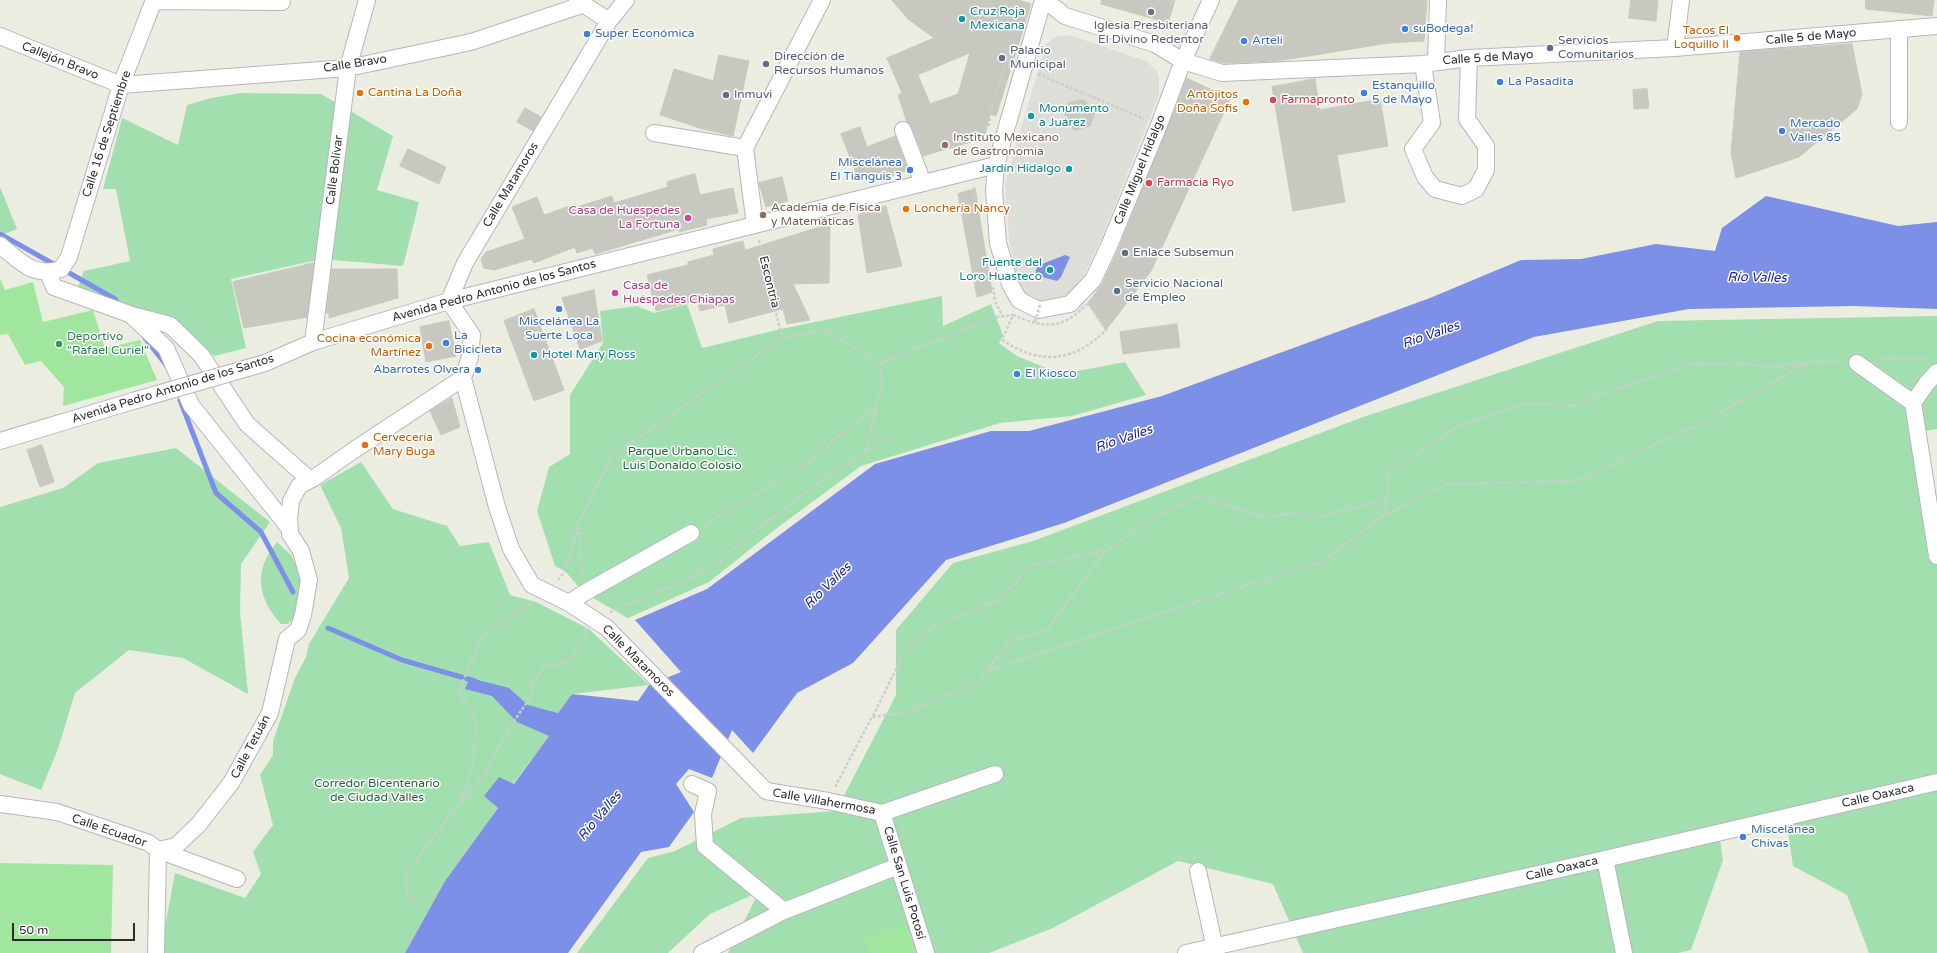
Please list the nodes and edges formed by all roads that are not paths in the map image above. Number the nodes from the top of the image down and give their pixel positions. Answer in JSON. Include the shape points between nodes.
{"nodes":[{"id":1,"x":367,"y":0,"type":"edge"},
{"id":2,"x":626,"y":0,"type":"edge"},
{"id":3,"x":822,"y":0,"type":"edge"},
{"id":4,"x":1044,"y":0,"type":"edge"},
{"id":5,"x":1211,"y":0,"type":"edge"},
{"id":6,"x":1438,"y":0,"type":"edge"},
{"id":7,"x":1681,"y":0,"type":"edge"},
{"id":8,"x":154,"y":1,"type":"edge"},
{"id":9,"x":282,"y":2,"type":"dead end"},
{"id":10,"x":580,"y":2,"type":"edge"},
{"id":11,"x":609,"y":21,"type":"junction"},
{"id":12,"x":1937,"y":26,"type":"edge"},
{"id":13,"x":1899,"y":29,"type":"junction"},
{"id":14,"x":0,"y":36,"type":"edge"},
{"id":15,"x":1675,"y":48,"type":"junction"},
{"id":16,"x":1469,"y":58,"type":"junction"},
{"id":17,"x":1183,"y":60,"type":"junction"},
{"id":18,"x":1429,"y":63,"type":"junction"},
{"id":19,"x":348,"y":68,"type":"junction"},
{"id":20,"x":121,"y":85,"type":"junction"},
{"id":21,"x":1899,"y":122,"type":"dead end"},
{"id":22,"x":903,"y":130,"type":"dead end"},
{"id":23,"x":654,"y":133,"type":"dead end"},
{"id":24,"x":745,"y":148,"type":"junction"},
{"id":25,"x":996,"y":165,"type":"junction"},
{"id":26,"x":923,"y":183,"type":"junction"},
{"id":27,"x":755,"y":225,"type":"junction"},
{"id":28,"x":0,"y":245,"type":"edge"},
{"id":29,"x":55,"y":271,"type":"junction"},
{"id":30,"x":448,"y":301,"type":"junction"},
{"id":31,"x":129,"y":314,"type":"junction"},
{"id":32,"x":313,"y":342,"type":"junction"},
{"id":33,"x":1857,"y":363,"type":"road end"},
{"id":34,"x":1936,"y":365,"type":"edge"},
{"id":35,"x":463,"y":378,"type":"junction"},
{"id":36,"x":1913,"y":404,"type":"junction"},
{"id":37,"x":0,"y":441,"type":"edge"},
{"id":38,"x":310,"y":480,"type":"junction"},
{"id":39,"x":289,"y":523,"type":"junction"},
{"id":40,"x":691,"y":533,"type":"road end"},
{"id":41,"x":1937,"y":556,"type":"edge"},
{"id":42,"x":569,"y":603,"type":"junction"},
{"id":43,"x":995,"y":774,"type":"dead end"},
{"id":44,"x":1937,"y":782,"type":"edge"},
{"id":45,"x":692,"y":784,"type":"dead end"},
{"id":46,"x":766,"y":791,"type":"joint"},
{"id":47,"x":0,"y":804,"type":"edge"},
{"id":48,"x":882,"y":813,"type":"junction"},
{"id":49,"x":158,"y":850,"type":"junction"},
{"id":50,"x":1605,"y":859,"type":"junction"},
{"id":51,"x":898,"y":866,"type":"junction"},
{"id":52,"x":1198,"y":871,"type":"dead end"},
{"id":53,"x":237,"y":879,"type":"dead end"},
{"id":54,"x":784,"y":911,"type":"junction"},
{"id":55,"x":1215,"y":950,"type":"edge"},
{"id":56,"x":156,"y":953,"type":"edge"},
{"id":57,"x":702,"y":953,"type":"edge"},
{"id":58,"x":926,"y":953,"type":"edge"},
{"id":59,"x":1186,"y":953,"type":"edge"},
{"id":60,"x":1624,"y":953,"type":"edge"}],
"edges":[{"from":1,"to":19,"type":"street","name":"Calle Bolívar"},
{"from":2,"to":11,"type":"street","name":"Calle Matamoros"},
{"from":3,"to":24,"type":"street"},
{"from":4,"to":17,"type":"street","name":"Calle 5 de Mayo","via":[[1065,16],[1155,44]]},
{"from":4,"to":25,"type":"street"},
{"from":5,"to":17,"type":"street","name":"Calle Miguel Hidalgo"},
{"from":6,"to":18,"type":"street"},
{"from":7,"to":15,"type":"street"},
{"from":8,"to":9,"type":"street"},
{"from":8,"to":20,"type":"street","name":"Calle 16 de Septiembre"},
{"from":10,"to":11,"type":"street"},
{"from":10,"to":19,"type":"street","name":"Calle Bravo","via":[[471,42]]},
{"from":11,"to":30,"type":"street","name":"Calle Matamoros","via":[[465,263]]},
{"from":12,"to":13,"type":"street","name":"Calle 5 de Mayo"},
{"from":13,"to":15,"type":"street","name":"Calle 5 de Mayo"},
{"from":13,"to":21,"type":"street"},
{"from":14,"to":20,"type":"street","name":"Callejón Bravo"},
{"from":15,"to":16,"type":"street","name":"Calle 5 de Mayo"},
{"from":16,"to":18,"type":"street","name":"Calle 5 de Mayo"},
{"from":16,"to":18,"type":"street","via":[[1467,119],[1486,146],[1486,170],[1476,189],[1462,196],[1435,189],[1412,149],[1432,123]]},
{"from":17,"to":18,"type":"street","name":"Calle 5 de Mayo","via":[[1222,73]]},
{"from":17,"to":25,"type":"street","name":"Calle Miguel Hidalgo","via":[[1117,228],[1093,280],[1070,304],[1038,312],[1019,300],[1010,284],[998,243],[994,190]]},
{"from":19,"to":20,"type":"street","name":"Calle Bravo"},
{"from":19,"to":32,"type":"street","name":"Calle Bolívar"},
{"from":20,"to":29,"type":"street","name":"Calle 16 de Septiembre","via":[[69,257]]},
{"from":22,"to":26,"type":"street"},
{"from":23,"to":24,"type":"street"},
{"from":24,"to":27,"type":"street"},
{"from":25,"to":26,"type":"street","name":"Avenida Pedro Antonio de los Santos"},
{"from":26,"to":27,"type":"street","name":"Avenida Pedro Antonio de los Santos"},
{"from":27,"to":30,"type":"street","name":"Avenida Pedro Antonio de los Santos"},
{"from":28,"to":29,"type":"street","via":[[27,267]]},
{"from":29,"to":31,"type":"street","via":[[54,287]]},
{"from":30,"to":32,"type":"street","name":"Avenida Pedro Antonio de los Santos"},
{"from":30,"to":35,"type":"street","via":[[472,335],[470,357]]},
{"from":31,"to":38,"type":"street","via":[[170,325],[201,355],[247,424]]},
{"from":31,"to":39,"type":"street","name":"Calle Tetuán","via":[[166,348],[191,405]]},
{"from":32,"to":37,"type":"street","name":"Avenida Pedro Antonio de los Santos","bridge":true,"via":[[265,363]]},
{"from":33,"to":36,"type":"street"},
{"from":34,"to":36,"type":"street"},
{"from":35,"to":38,"type":"street"},
{"from":35,"to":42,"type":"street","name":"Calle Matamoros","via":[[497,507],[511,549],[532,585]]},
{"from":36,"to":41,"type":"street"},
{"from":38,"to":39,"type":"street","via":[[299,486],[291,501]]},
{"from":39,"to":49,"type":"street","name":"Calle Tetuán","via":[[290,534],[301,551],[309,580],[298,630],[287,639],[270,713],[231,783],[199,824],[176,846]]},
{"from":40,"to":42,"type":"street"},
{"from":42,"to":46,"type":"street","name":"Calle Matamoros","via":[[601,623]]},
{"from":43,"to":48,"type":"street","name":"Calle Villahermosa"},
{"from":44,"to":50,"type":"street","name":"Calle Oaxaca"},
{"from":45,"to":54,"type":"street","via":[[708,791],[703,814],[705,846]]},
{"from":46,"to":48,"type":"street","name":"Calle Villahermosa"},
{"from":47,"to":49,"type":"street","name":"Calle Ecuador","via":[[57,812],[149,843]]},
{"from":48,"to":51,"type":"street","name":"Calle San Luis Potosí"},
{"from":49,"to":53,"type":"street","name":"Calle Ecuador"},
{"from":49,"to":56,"type":"street"},
{"from":50,"to":55,"type":"street","name":"Calle Oaxaca"},
{"from":50,"to":60,"type":"street"},
{"from":51,"to":54,"type":"street"},
{"from":51,"to":58,"type":"street","name":"Calle San Luis Potosí"},
{"from":52,"to":55,"type":"street"},
{"from":54,"to":57,"type":"street"},
{"from":55,"to":59,"type":"street","name":"Calle Oaxaca"}]}
